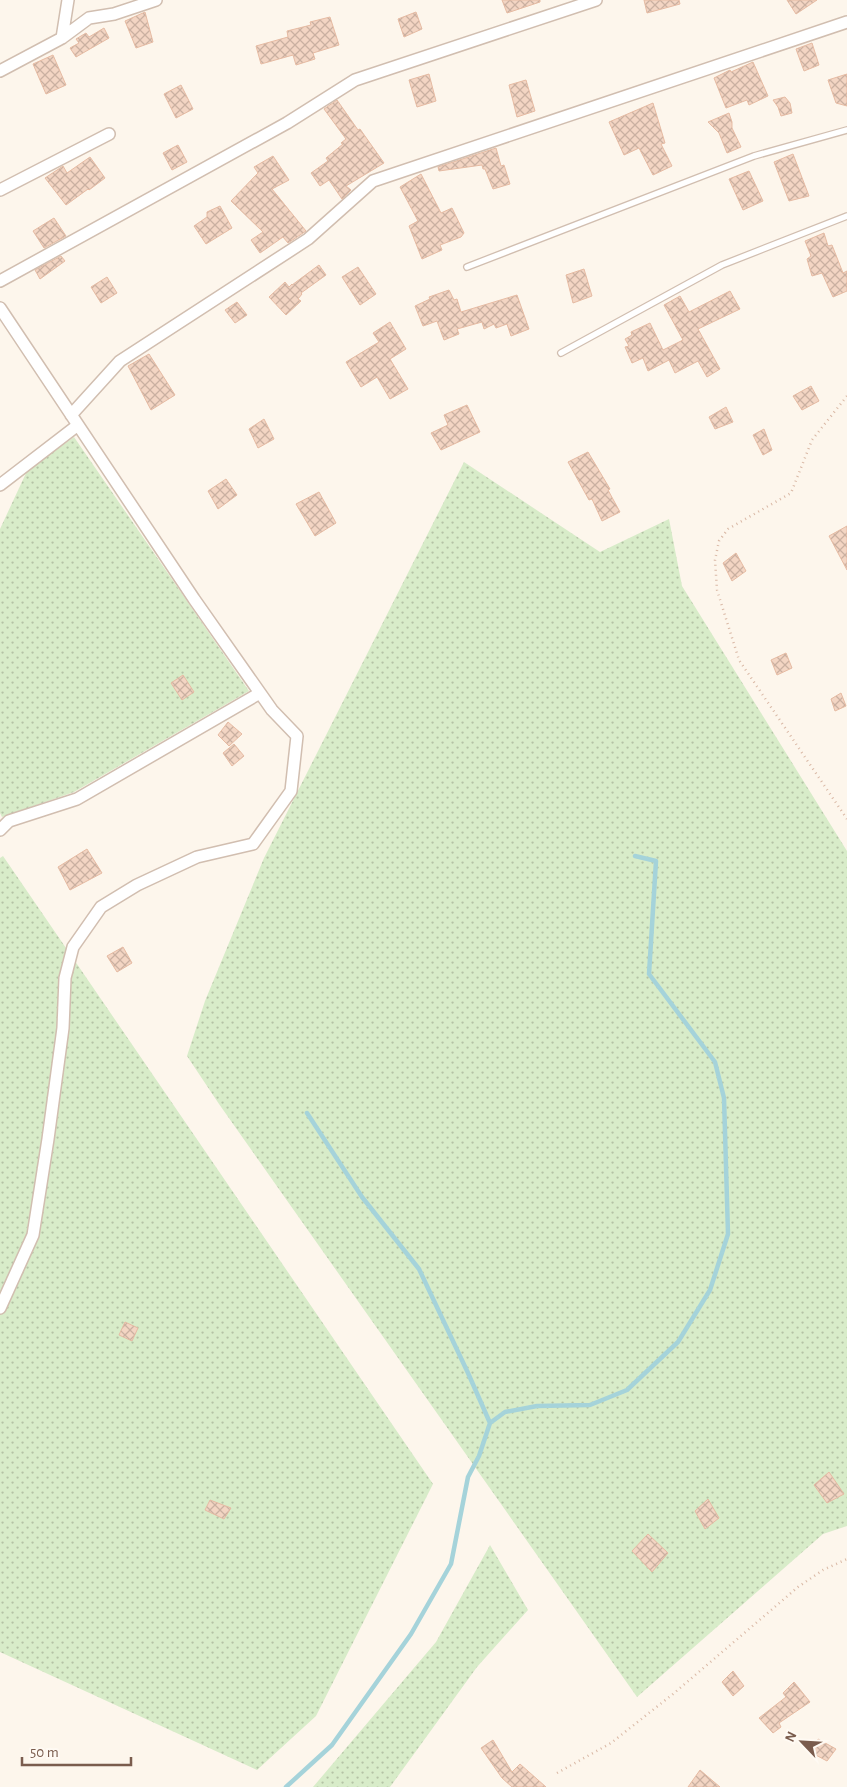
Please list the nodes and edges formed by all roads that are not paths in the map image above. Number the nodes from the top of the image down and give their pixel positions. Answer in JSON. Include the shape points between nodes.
{"nodes":[{"id":1,"x":68,"y":0,"type":"edge"},
{"id":2,"x":156,"y":0,"type":"edge"},
{"id":3,"x":596,"y":0,"type":"edge"},
{"id":4,"x":847,"y":22,"type":"edge"},
{"id":5,"x":62,"y":38,"type":"junction"},
{"id":6,"x":0,"y":71,"type":"edge"},
{"id":7,"x":847,"y":130,"type":"edge"},
{"id":8,"x":109,"y":134,"type":"dead end"},
{"id":9,"x":0,"y":190,"type":"edge"},
{"id":10,"x":847,"y":216,"type":"edge"},
{"id":11,"x":467,"y":267,"type":"dead end"},
{"id":12,"x":0,"y":281,"type":"edge"},
{"id":13,"x":0,"y":308,"type":"edge"},
{"id":14,"x":561,"y":353,"type":"dead end"},
{"id":15,"x":75,"y":420,"type":"junction"},
{"id":16,"x":0,"y":485,"type":"edge"},
{"id":17,"x":260,"y":693,"type":"junction"},
{"id":18,"x":0,"y":830,"type":"edge"},
{"id":19,"x":0,"y":1308,"type":"edge"}],
"edges":[{"from":1,"to":5,"type":"street"},
{"from":2,"to":5,"type":"street","via":[[114,14],[89,18]]},
{"from":3,"to":12,"type":"street","via":[[355,80],[287,123]]},
{"from":4,"to":15,"type":"street","via":[[373,181],[308,238],[120,361]]},
{"from":5,"to":6,"type":"street"},
{"from":7,"to":11,"type":"lane","via":[[754,156]]},
{"from":8,"to":9,"type":"street"},
{"from":10,"to":14,"type":"lane","via":[[722,265]]},
{"from":13,"to":15,"type":"street"},
{"from":15,"to":16,"type":"street"},
{"from":15,"to":17,"type":"street"},
{"from":17,"to":18,"type":"street","via":[[77,799],[9,821]]},
{"from":17,"to":19,"type":"street","via":[[297,736],[290,791],[252,844],[197,857],[137,885],[101,907],[73,947],[65,978],[63,1028],[33,1235]]}]}
